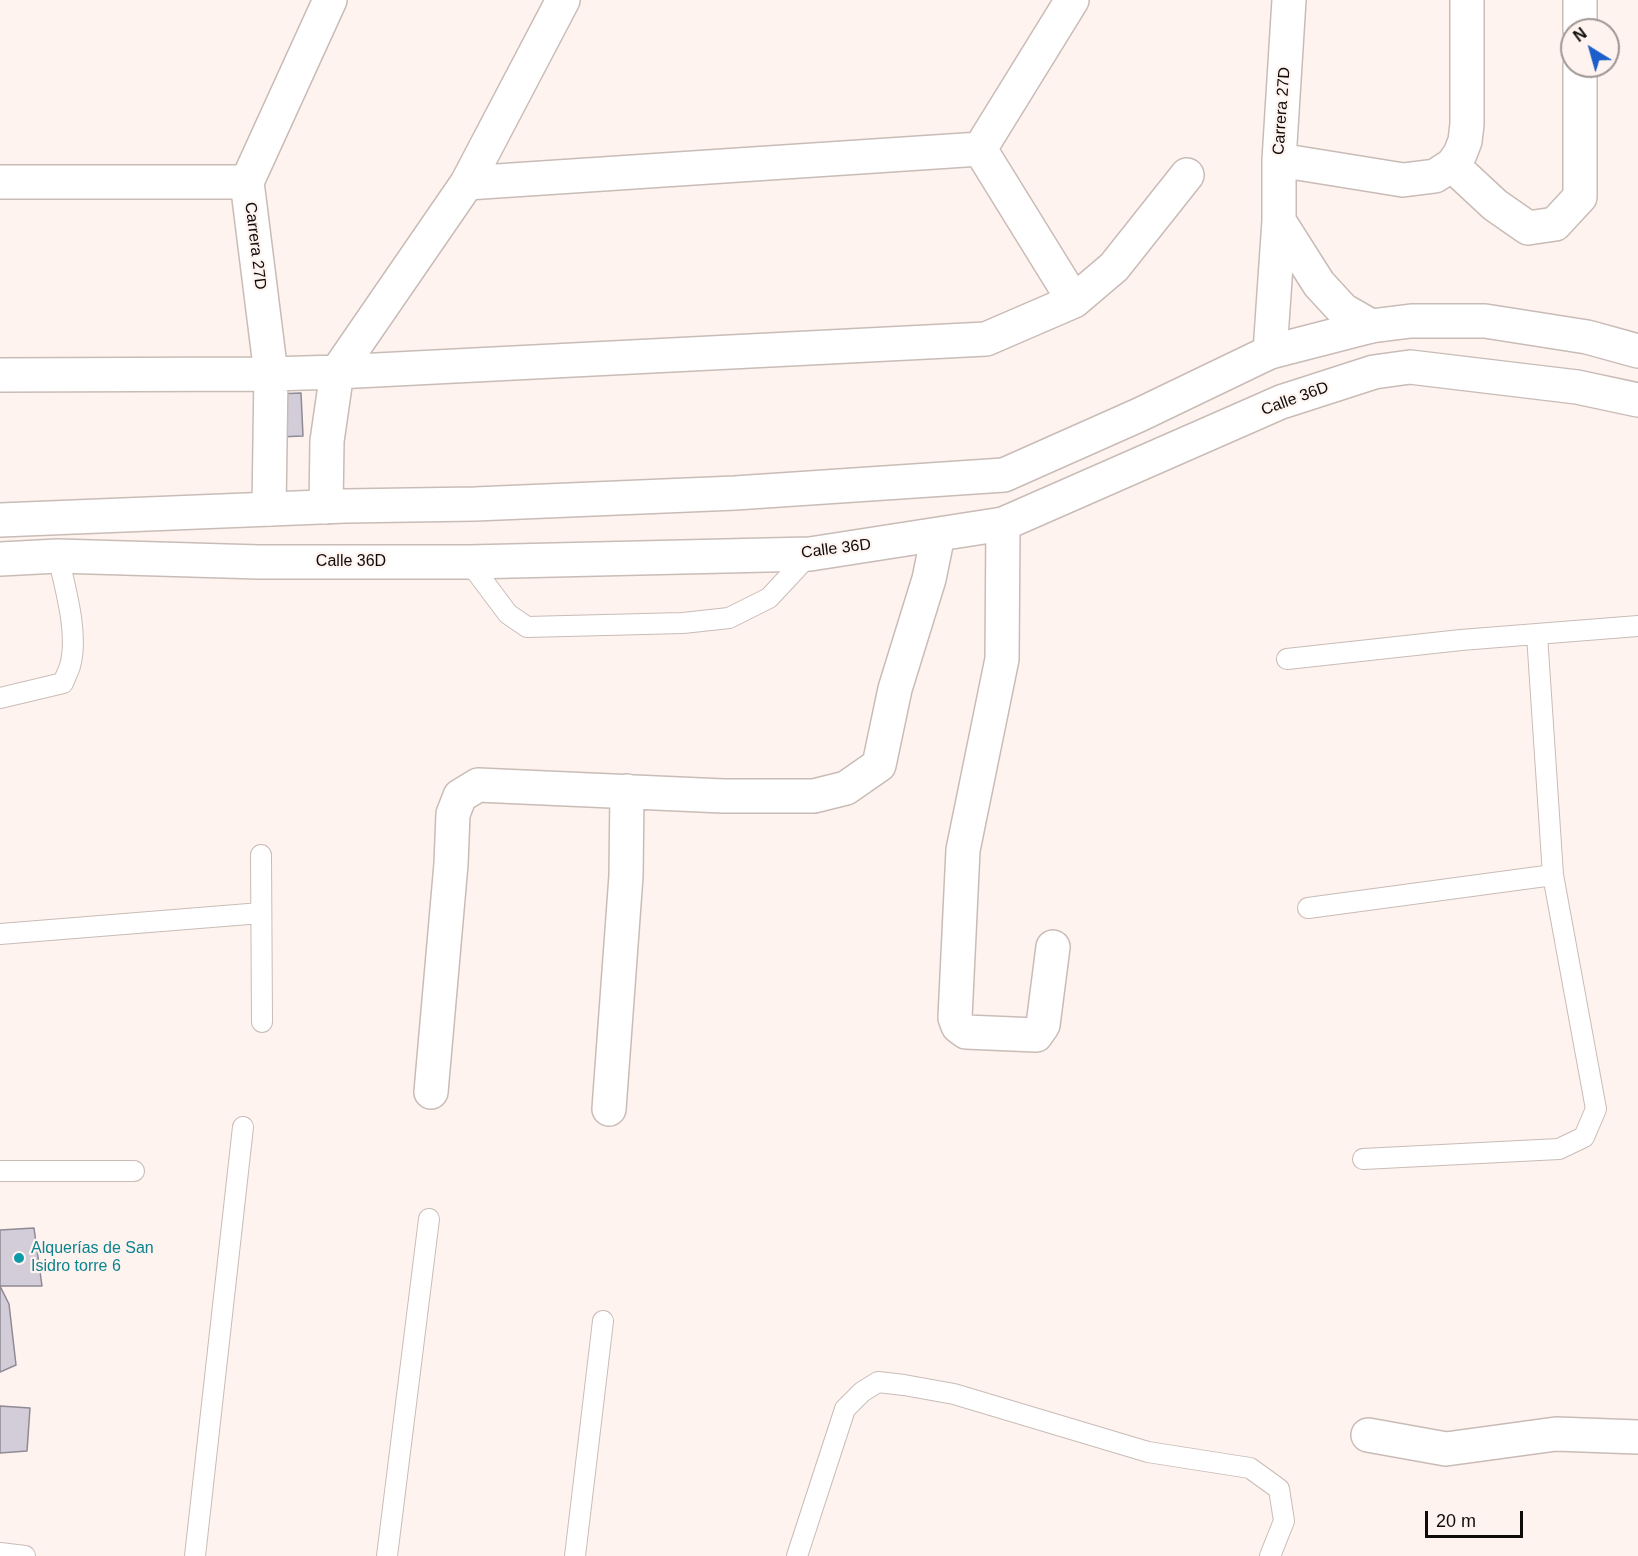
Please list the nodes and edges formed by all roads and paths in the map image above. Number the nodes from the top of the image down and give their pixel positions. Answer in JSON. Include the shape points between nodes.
{"nodes":[{"id":1,"x":330,"y":0,"type":"edge"},
{"id":2,"x":563,"y":0,"type":"edge"},
{"id":3,"x":1072,"y":0,"type":"edge"},
{"id":4,"x":1289,"y":0,"type":"edge"},
{"id":5,"x":1467,"y":0,"type":"edge"},
{"id":6,"x":1580,"y":0,"type":"edge"},
{"id":7,"x":1580,"y":18,"type":"edge"},
{"id":8,"x":1580,"y":78,"type":"edge"},
{"id":9,"x":980,"y":149,"type":"junction"},
{"id":10,"x":1279,"y":160,"type":"junction"},
{"id":11,"x":1452,"y":165,"type":"junction"},
{"id":12,"x":1187,"y":175,"type":"dead end"},
{"id":13,"x":0,"y":182,"type":"edge"},
{"id":14,"x":247,"y":182,"type":"junction"},
{"id":15,"x":467,"y":183,"type":"junction"},
{"id":16,"x":1279,"y":221,"type":"junction"},
{"id":17,"x":1074,"y":301,"type":"junction"},
{"id":18,"x":1371,"y":326,"type":"junction"},
{"id":19,"x":1638,"y":351,"type":"edge"},
{"id":20,"x":1270,"y":352,"type":"junction"},
{"id":21,"x":336,"y":372,"type":"junction"},
{"id":22,"x":271,"y":374,"type":"junction"},
{"id":23,"x":0,"y":375,"type":"edge"},
{"id":24,"x":1638,"y":400,"type":"edge"},
{"id":25,"x":335,"y":506,"type":"junction"},
{"id":26,"x":269,"y":509,"type":"junction"},
{"id":27,"x":0,"y":520,"type":"edge"},
{"id":28,"x":1003,"y":524,"type":"junction"},
{"id":29,"x":938,"y":535,"type":"junction"},
{"id":30,"x":810,"y":554,"type":"junction"},
{"id":31,"x":58,"y":556,"type":"junction"},
{"id":32,"x":0,"y":559,"type":"edge"},
{"id":33,"x":469,"y":562,"type":"junction"},
{"id":34,"x":1638,"y":626,"type":"edge"},
{"id":35,"x":1537,"y":635,"type":"junction"},
{"id":36,"x":1287,"y":659,"type":"dead end"},
{"id":37,"x":0,"y":698,"type":"edge"},
{"id":38,"x":627,"y":791,"type":"junction"},
{"id":39,"x":261,"y":855,"type":"dead end"},
{"id":40,"x":1553,"y":875,"type":"junction"},
{"id":41,"x":1308,"y":908,"type":"dead end"},
{"id":42,"x":261,"y":913,"type":"junction"},
{"id":43,"x":0,"y":934,"type":"edge"},
{"id":44,"x":1053,"y":947,"type":"dead end"},
{"id":45,"x":262,"y":1022,"type":"dead end"},
{"id":46,"x":431,"y":1092,"type":"dead end"},
{"id":47,"x":609,"y":1109,"type":"dead end"},
{"id":48,"x":243,"y":1127,"type":"dead end"},
{"id":49,"x":1363,"y":1159,"type":"dead end"},
{"id":50,"x":0,"y":1171,"type":"edge"},
{"id":51,"x":134,"y":1171,"type":"dead end"},
{"id":52,"x":429,"y":1218,"type":"dead end"},
{"id":53,"x":603,"y":1321,"type":"dead end"},
{"id":54,"x":1368,"y":1435,"type":"dead end"},
{"id":55,"x":1638,"y":1437,"type":"edge"},
{"id":56,"x":0,"y":1553,"type":"edge"},
{"id":57,"x":25,"y":1556,"type":"edge"},
{"id":58,"x":195,"y":1556,"type":"edge"},
{"id":59,"x":387,"y":1556,"type":"edge"},
{"id":60,"x":575,"y":1556,"type":"edge"},
{"id":61,"x":797,"y":1556,"type":"edge"},
{"id":62,"x":1270,"y":1556,"type":"edge"}],
"edges":[{"from":1,"to":14,"type":"street","name":"Carrera 27D"},
{"from":2,"to":15,"type":"street"},
{"from":3,"to":9,"type":"street"},
{"from":4,"to":10,"type":"street","name":"Carrera 27D"},
{"from":5,"to":11,"type":"street","via":[[1467,124],[1465,141]]},
{"from":6,"to":7,"type":"street"},
{"from":8,"to":11,"type":"street","via":[[1580,197],[1555,224],[1528,228],[1494,205]]},
{"from":9,"to":15,"type":"street"},
{"from":9,"to":17,"type":"street"},
{"from":10,"to":11,"type":"street","via":[[1402,180],[1435,176]]},
{"from":10,"to":16,"type":"street","name":"Carrera 27D"},
{"from":12,"to":17,"type":"street","via":[[1114,267]]},
{"from":13,"to":14,"type":"street"},
{"from":14,"to":22,"type":"street","name":"Carrera 27D"},
{"from":15,"to":21,"type":"street"},
{"from":16,"to":18,"type":"street","via":[[1326,292],[1343,310]]},
{"from":16,"to":20,"type":"street","name":"Carrera 27D"},
{"from":17,"to":21,"type":"street","via":[[986,339]]},
{"from":18,"to":19,"type":"street","via":[[1411,321],[1485,321],[1587,337]]},
{"from":18,"to":20,"type":"street"},
{"from":20,"to":25,"type":"street","via":[[1004,475],[735,493]]},
{"from":21,"to":22,"type":"street"},
{"from":21,"to":25,"type":"street","via":[[342,440]]},
{"from":22,"to":23,"type":"street"},
{"from":22,"to":26,"type":"street","name":"Carrera 27D"},
{"from":24,"to":28,"type":"street","name":"Calle 36D","via":[[1577,387],[1410,367],[1374,372],[1281,402]]},
{"from":25,"to":26,"type":"street"},
{"from":26,"to":27,"type":"street"},
{"from":28,"to":29,"type":"street","name":"Calle 36D"},
{"from":28,"to":44,"type":"street","via":[[1002,659],[963,850],[954,1018],[958,1026],[966,1032],[1036,1035],[1043,1025]]},
{"from":29,"to":30,"type":"street","name":"Calle 36D"},
{"from":29,"to":38,"type":"street","via":[[929,579],[895,689],[879,765],[846,788],[813,796]]},
{"from":30,"to":33,"type":"street","name":"Calle 36D"},
{"from":30,"to":33,"type":"lane","via":[[769,598],[729,618],[527,627],[508,614]]},
{"from":31,"to":32,"type":"street","name":"Calle 36D"},
{"from":31,"to":33,"type":"street","name":"Calle 36D","via":[[259,562]]},
{"from":31,"to":37,"type":"lane","via":[[70,610],[70,667],[63,683]]},
{"from":34,"to":35,"type":"lane"},
{"from":35,"to":36,"type":"lane"},
{"from":35,"to":40,"type":"lane"},
{"from":38,"to":46,"type":"street","via":[[478,785],[460,796],[453,814]]},
{"from":38,"to":47,"type":"street","via":[[626,876]]},
{"from":39,"to":42,"type":"lane"},
{"from":40,"to":41,"type":"lane"},
{"from":40,"to":49,"type":"lane","via":[[1596,1109],[1584,1137],[1559,1149]]},
{"from":42,"to":43,"type":"lane"},
{"from":42,"to":45,"type":"lane"},
{"from":48,"to":58,"type":"lane"},
{"from":50,"to":51,"type":"lane"},
{"from":52,"to":59,"type":"lane"},
{"from":53,"to":60,"type":"lane"},
{"from":54,"to":55,"type":"street","via":[[1446,1449],[1556,1434]]},
{"from":56,"to":57,"type":"lane"},
{"from":61,"to":62,"type":"lane","via":[[845,1409],[878,1382],[954,1394],[1148,1452],[1250,1468],[1279,1490],[1284,1521]]}]}
